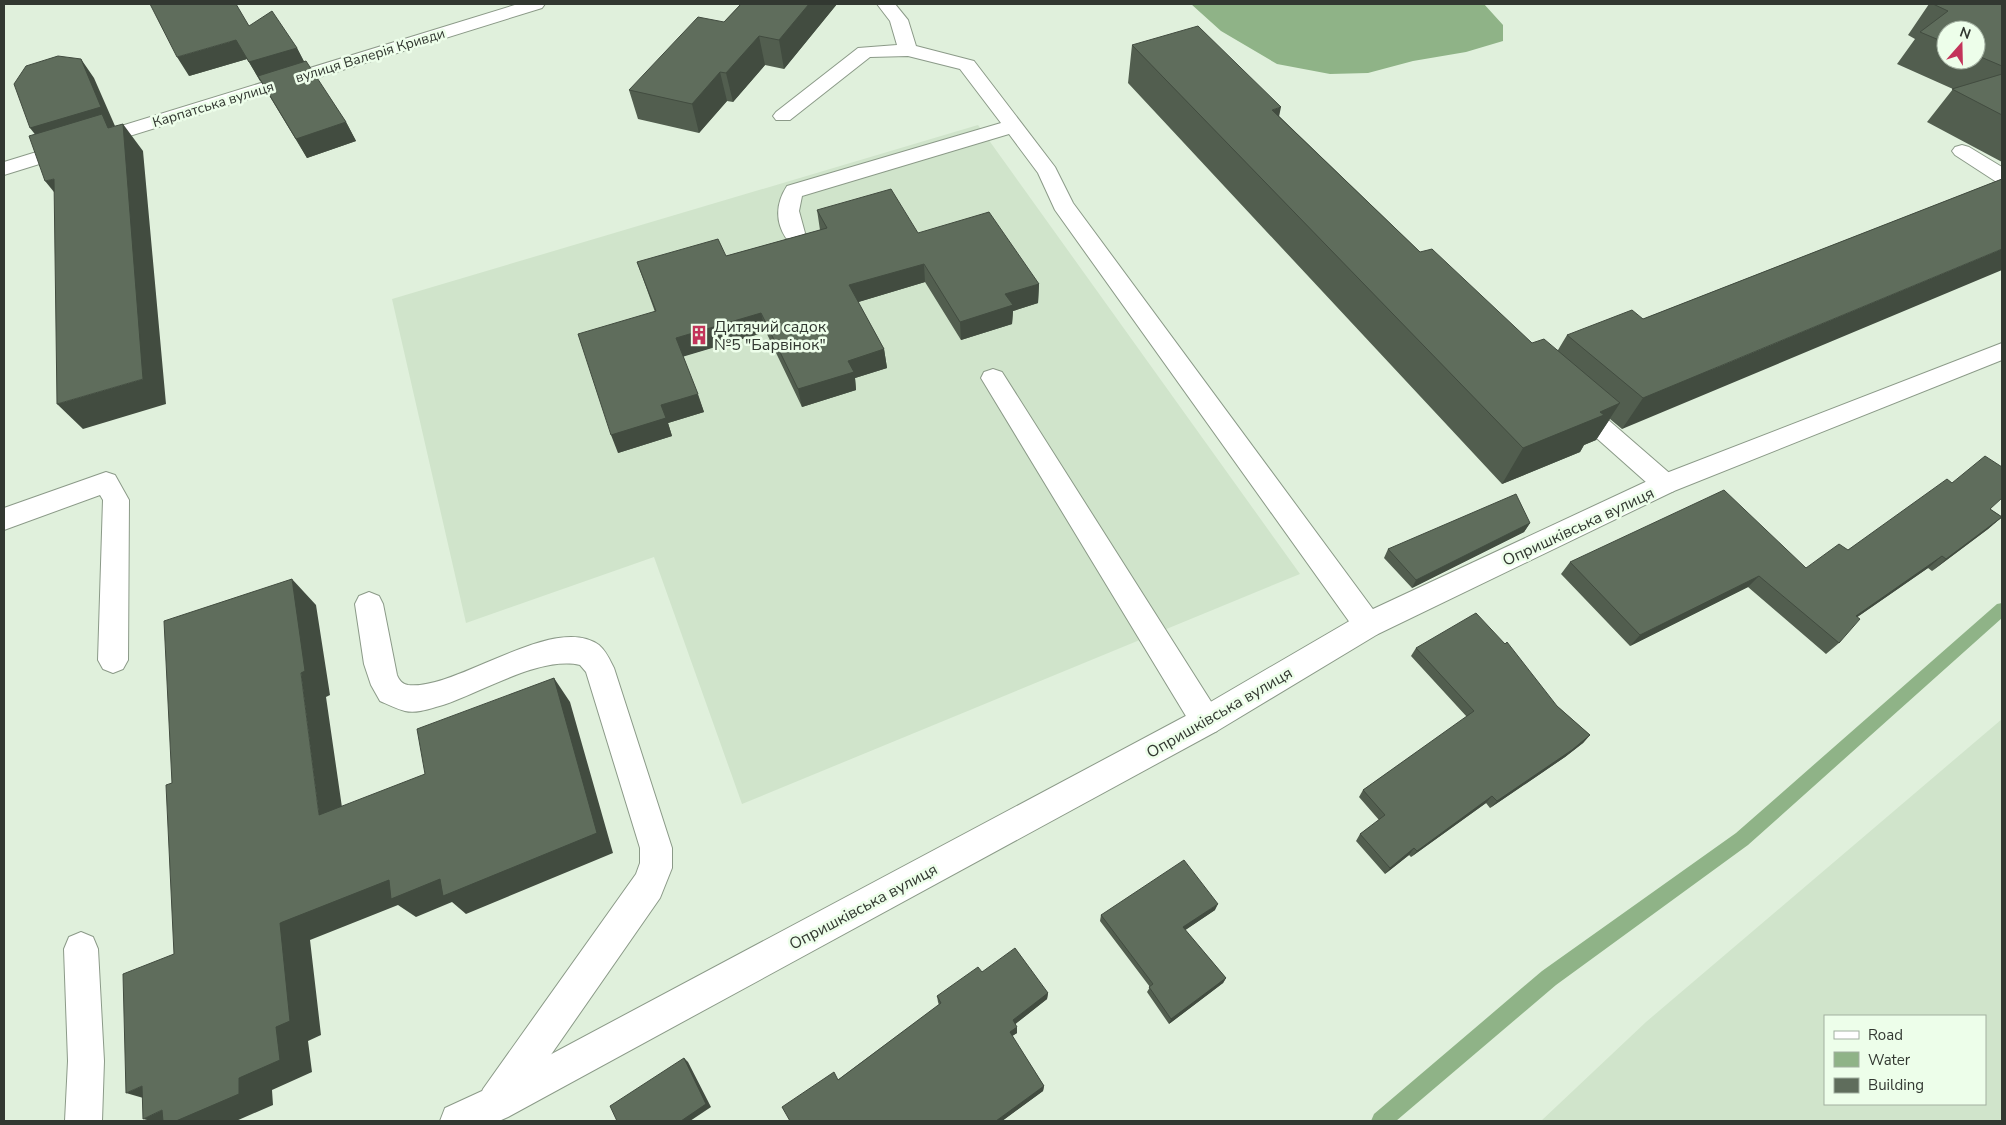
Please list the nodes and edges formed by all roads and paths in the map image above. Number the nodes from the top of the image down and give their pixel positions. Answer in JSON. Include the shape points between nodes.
{"nodes":[{"id":1,"x":536,"y":4,"type":"edge"},
{"id":2,"x":886,"y":4,"type":"edge"},
{"id":3,"x":908,"y":50,"type":"junction"},
{"id":4,"x":783,"y":116,"type":"dead end"},
{"id":5,"x":1014,"y":126,"type":"junction"},
{"id":6,"x":1962,"y":151,"type":"dead end"},
{"id":7,"x":4,"y":168,"type":"edge"},
{"id":8,"x":2002,"y":176,"type":"edge"},
{"id":9,"x":794,"y":233,"type":"dead end"},
{"id":10,"x":2002,"y":351,"type":"edge"},
{"id":11,"x":992,"y":378,"type":"dead end"},
{"id":12,"x":1554,"y":387,"type":"edge"},
{"id":13,"x":1665,"y":484,"type":"junction"},
{"id":14,"x":4,"y":519,"type":"edge"},
{"id":15,"x":369,"y":604,"type":"dead end"},
{"id":16,"x":1368,"y":626,"type":"junction"},
{"id":17,"x":113,"y":660,"type":"dead end"},
{"id":18,"x":1206,"y":721,"type":"junction"},
{"id":19,"x":81,"y":950,"type":"dead end"},
{"id":20,"x":495,"y":1104,"type":"junction"},
{"id":21,"x":84,"y":1121,"type":"edge"},
{"id":22,"x":458,"y":1121,"type":"edge"}],
"edges":[{"from":1,"to":7,"type":"street","name":"вулиця Валерія Кривди"},
{"from":2,"to":3,"type":"street","via":[[899,20]]},
{"from":3,"to":4,"type":"street","via":[[865,52]]},
{"from":3,"to":5,"type":"street","via":[[967,65]]},
{"from":5,"to":9,"type":"street","via":[[794,191],[787,199],[787,208]]},
{"from":5,"to":16,"type":"street","via":[[1048,172],[1063,205]]},
{"from":6,"to":8,"type":"street"},
{"from":10,"to":13,"type":"street","name":"Опришківська вулиця"},
{"from":11,"to":18,"type":"street"},
{"from":12,"to":13,"type":"street"},
{"from":13,"to":16,"type":"street","name":"Опришківська вулиця"},
{"from":14,"to":17,"type":"street","via":[[106,482],[116,500]]},
{"from":15,"to":20,"type":"street","via":[[383,680],[392,693],[409,700],[431,696],[550,652],[571,649],[589,654],[599,668],[656,848],[656,873],[648,886]]},
{"from":16,"to":18,"type":"street","name":"Опришківська вулиця"},
{"from":18,"to":20,"type":"street","name":"Опришківська вулиця"},
{"from":19,"to":21,"type":"street","via":[[86,1061]]},
{"from":20,"to":22,"type":"street","name":"Опришківська вулиця"}]}
